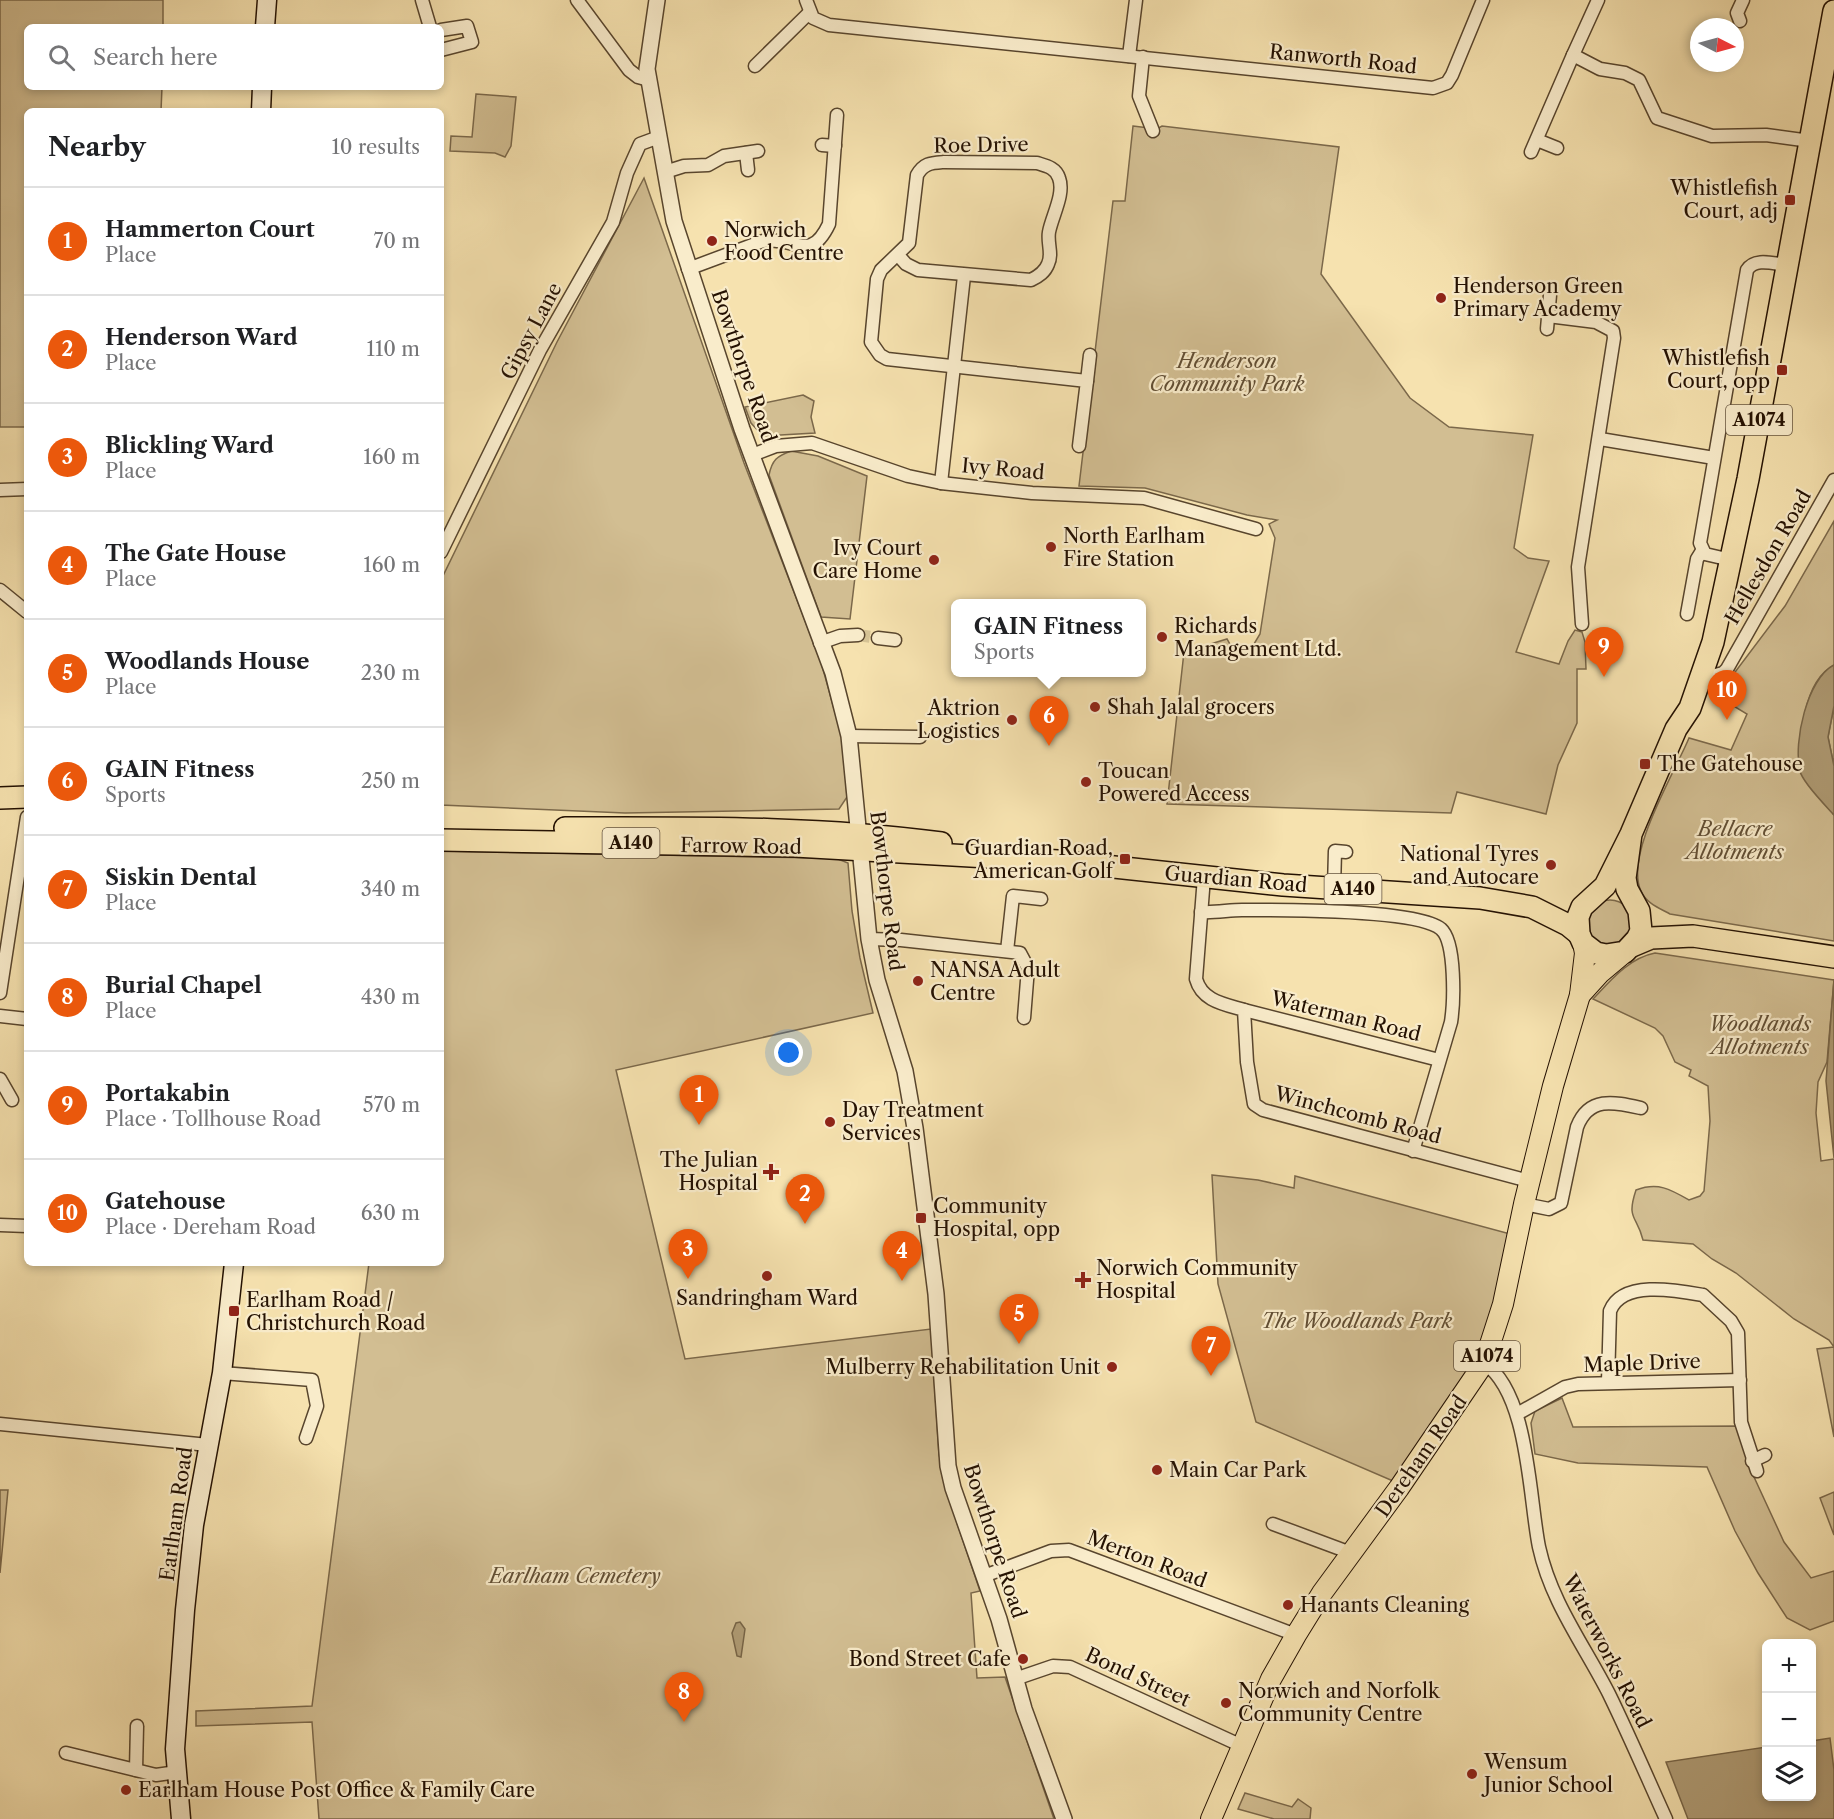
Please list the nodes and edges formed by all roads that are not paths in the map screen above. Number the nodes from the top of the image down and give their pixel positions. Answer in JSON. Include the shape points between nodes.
{"nodes":[{"id":1,"x":267,"y":0,"type":"edge"},
{"id":2,"x":422,"y":0,"type":"edge"},
{"id":3,"x":576,"y":0,"type":"edge"},
{"id":4,"x":657,"y":0,"type":"edge"},
{"id":5,"x":806,"y":0,"type":"edge"},
{"id":6,"x":1136,"y":0,"type":"edge"},
{"id":7,"x":1483,"y":0,"type":"edge"},
{"id":8,"x":1598,"y":0,"type":"edge"},
{"id":9,"x":1743,"y":0,"type":"edge"},
{"id":10,"x":1834,"y":11,"type":"edge"},
{"id":11,"x":809,"y":13,"type":"junction"},
{"id":12,"x":1735,"y":17,"type":"dead end"},
{"id":13,"x":265,"y":24,"type":"edge"},
{"id":14,"x":429,"y":24,"type":"edge"},
{"id":15,"x":444,"y":30,"type":"edge"},
{"id":16,"x":444,"y":49,"type":"edge"},
{"id":17,"x":1573,"y":55,"type":"junction"},
{"id":18,"x":1129,"y":56,"type":"junction"},
{"id":19,"x":1143,"y":57,"type":"junction"},
{"id":20,"x":623,"y":60,"type":"junction"},
{"id":21,"x":647,"y":60,"type":"junction"},
{"id":22,"x":755,"y":66,"type":"dead end"},
{"id":23,"x":649,"y":80,"type":"junction"},
{"id":24,"x":262,"y":90,"type":"edge"},
{"id":25,"x":261,"y":108,"type":"edge"},
{"id":26,"x":837,"y":115,"type":"dead end"},
{"id":27,"x":1153,"y":131,"type":"dead end"},
{"id":28,"x":659,"y":137,"type":"junction"},
{"id":29,"x":1810,"y":141,"type":"junction"},
{"id":30,"x":1557,"y":148,"type":"dead end"},
{"id":31,"x":748,"y":170,"type":"dead end"},
{"id":32,"x":665,"y":172,"type":"junction"},
{"id":33,"x":898,"y":255,"type":"junction"},
{"id":34,"x":1786,"y":265,"type":"junction"},
{"id":35,"x":688,"y":269,"type":"junction"},
{"id":36,"x":964,"y":276,"type":"junction"},
{"id":37,"x":1550,"y":295,"type":"dead end"},
{"id":38,"x":1548,"y":316,"type":"junction"},
{"id":39,"x":1547,"y":329,"type":"dead end"},
{"id":40,"x":1090,"y":355,"type":"dead end"},
{"id":41,"x":954,"y":367,"type":"junction"},
{"id":42,"x":1087,"y":381,"type":"junction"},
{"id":43,"x":1600,"y":440,"type":"junction"},
{"id":44,"x":1079,"y":446,"type":"dead end"},
{"id":45,"x":752,"y":455,"type":"junction"},
{"id":46,"x":1714,"y":458,"type":"junction"},
{"id":47,"x":1834,"y":480,"type":"edge"},
{"id":48,"x":941,"y":483,"type":"junction"},
{"id":49,"x":24,"y":489,"type":"edge"},
{"id":50,"x":0,"y":490,"type":"edge"},
{"id":51,"x":1256,"y":528,"type":"dead end"},
{"id":52,"x":444,"y":546,"type":"edge"},
{"id":53,"x":1702,"y":551,"type":"junction"},
{"id":54,"x":1730,"y":567,"type":"junction"},
{"id":55,"x":0,"y":590,"type":"edge"},
{"id":56,"x":24,"y":610,"type":"edge"},
{"id":57,"x":1687,"y":614,"type":"dead end"},
{"id":58,"x":1582,"y":624,"type":"dead end"},
{"id":59,"x":858,"y":635,"type":"tunnel mouth"},
{"id":60,"x":878,"y":638,"type":"tunnel mouth"},
{"id":61,"x":895,"y":640,"type":"dead end"},
{"id":62,"x":820,"y":643,"type":"junction"},
{"id":63,"x":1734,"y":653,"type":"junction"},
{"id":64,"x":1709,"y":655,"type":"junction"},
{"id":65,"x":1700,"y":679,"type":"junction"},
{"id":66,"x":1676,"y":729,"type":"junction"},
{"id":67,"x":849,"y":736,"type":"junction"},
{"id":68,"x":920,"y":737,"type":"dead end"},
{"id":69,"x":0,"y":798,"type":"edge"},
{"id":70,"x":24,"y":798,"type":"edge"},
{"id":71,"x":444,"y":826,"type":"edge"},
{"id":72,"x":1631,"y":834,"type":"junction"},
{"id":73,"x":24,"y":837,"type":"edge"},
{"id":74,"x":444,"y":840,"type":"edge"},
{"id":75,"x":859,"y":842,"type":"junction"},
{"id":76,"x":1334,"y":851,"type":"dead end"},
{"id":77,"x":1204,"y":877,"type":"junction"},
{"id":78,"x":1334,"y":888,"type":"junction"},
{"id":79,"x":1593,"y":897,"type":"junction"},
{"id":80,"x":1041,"y":899,"type":"dead end"},
{"id":81,"x":1532,"y":907,"type":"junction"},
{"id":82,"x":1637,"y":907,"type":"junction"},
{"id":83,"x":1201,"y":912,"type":"junction"},
{"id":84,"x":1693,"y":936,"type":"junction"},
{"id":85,"x":1581,"y":938,"type":"junction"},
{"id":86,"x":869,"y":939,"type":"junction"},
{"id":87,"x":1628,"y":949,"type":"junction"},
{"id":88,"x":1007,"y":951,"type":"junction"},
{"id":89,"x":1829,"y":956,"type":"edge"},
{"id":90,"x":0,"y":993,"type":"edge"},
{"id":91,"x":1580,"y":996,"type":"junction"},
{"id":92,"x":1244,"y":1010,"type":"junction"},
{"id":93,"x":0,"y":1016,"type":"edge"},
{"id":94,"x":1023,"y":1018,"type":"dead end"},
{"id":95,"x":24,"y":1019,"type":"edge"},
{"id":96,"x":1439,"y":1060,"type":"junction"},
{"id":97,"x":0,"y":1079,"type":"edge"},
{"id":98,"x":12,"y":1100,"type":"dead end"},
{"id":99,"x":1641,"y":1108,"type":"dead end"},
{"id":100,"x":1413,"y":1151,"type":"junction"},
{"id":101,"x":1529,"y":1182,"type":"junction"},
{"id":102,"x":1524,"y":1204,"type":"junction"},
{"id":103,"x":0,"y":1225,"type":"edge"},
{"id":104,"x":24,"y":1226,"type":"edge"},
{"id":105,"x":234,"y":1266,"type":"edge"},
{"id":106,"x":1484,"y":1363,"type":"junction"},
{"id":107,"x":222,"y":1373,"type":"junction"},
{"id":108,"x":1740,"y":1380,"type":"junction"},
{"id":109,"x":1608,"y":1382,"type":"junction"},
{"id":110,"x":1517,"y":1414,"type":"junction"},
{"id":111,"x":0,"y":1424,"type":"edge"},
{"id":112,"x":306,"y":1438,"type":"dead end"},
{"id":113,"x":208,"y":1445,"type":"junction"},
{"id":114,"x":1765,"y":1455,"type":"dead end"},
{"id":115,"x":1273,"y":1524,"type":"dead end"},
{"id":116,"x":1351,"y":1553,"type":"junction"},
{"id":117,"x":984,"y":1576,"type":"junction"},
{"id":118,"x":1296,"y":1635,"type":"junction"},
{"id":119,"x":1015,"y":1679,"type":"junction"},
{"id":120,"x":137,"y":1726,"type":"dead end"},
{"id":121,"x":1242,"y":1746,"type":"junction"},
{"id":122,"x":66,"y":1753,"type":"dead end"},
{"id":123,"x":136,"y":1770,"type":"junction"},
{"id":124,"x":177,"y":1772,"type":"junction"},
{"id":125,"x":181,"y":1819,"type":"edge"},
{"id":126,"x":1064,"y":1819,"type":"edge"},
{"id":127,"x":1212,"y":1819,"type":"edge"},
{"id":128,"x":1666,"y":1819,"type":"edge"}],
"edges":[{"from":1,"to":13,"type":"main road"},
{"from":2,"to":14,"type":"street"},
{"from":3,"to":20,"type":"street"},
{"from":4,"to":21,"type":"street","name":"Bowthorpe Road"},
{"from":5,"to":11,"type":"street"},
{"from":6,"to":18,"type":"street"},
{"from":7,"to":19,"type":"street","name":"Ranworth Road","via":[[1452,75],[1447,83],[1433,88]]},
{"from":8,"to":17,"type":"street"},
{"from":9,"to":12,"type":"street"},
{"from":10,"to":29,"type":"highway","name":"Dereham Road","number":"A1074"},
{"from":11,"to":18,"type":"street","name":"Ranworth Road","via":[[829,25]]},
{"from":11,"to":22,"type":"street"},
{"from":15,"to":16,"type":"street","via":[[467,26],[472,42]]},
{"from":17,"to":29,"type":"street","via":[[1600,69],[1639,80],[1652,110],[1665,123],[1712,136],[1766,135]]},
{"from":17,"to":30,"type":"street","via":[[1534,146]]},
{"from":18,"to":19,"type":"street","name":"Ranworth Road"},
{"from":19,"to":27,"type":"street","via":[[1139,96]]},
{"from":20,"to":21,"type":"street"},
{"from":20,"to":23,"type":"street","via":[[638,77]]},
{"from":21,"to":23,"type":"street","name":"Bowthorpe Road"},
{"from":23,"to":28,"type":"street","name":"Bowthorpe Road"},
{"from":24,"to":25,"type":"main road"},
{"from":26,"to":35,"type":"street","via":[[828,145],[829,224],[822,239],[801,247],[773,240],[763,242]]},
{"from":28,"to":32,"type":"street","name":"Bowthorpe Road"},
{"from":28,"to":52,"type":"street","name":"Gipsy Lane","via":[[640,144],[627,172],[613,222],[540,350]]},
{"from":29,"to":34,"type":"highway","name":"Dereham Road","number":"A1074"},
{"from":31,"to":32,"type":"street","via":[[752,152]]},
{"from":32,"to":35,"type":"street","name":"Bowthorpe Road"},
{"from":33,"to":36,"type":"street","name":"Roe Drive","via":[[918,270]]},
{"from":33,"to":36,"type":"street","name":"Roe Drive","via":[[909,243],[916,175],[928,163],[1037,163],[1052,167],[1061,187],[1048,235],[1050,257],[1043,272],[1032,280]]},
{"from":33,"to":41,"type":"street","via":[[877,279],[870,334],[874,349],[887,359]]},
{"from":34,"to":46,"type":"street","via":[[1761,262],[1747,270]]},
{"from":34,"to":54,"type":"highway","name":"Dereham Road","number":"A1074"},
{"from":35,"to":45,"type":"street","name":"Bowthorpe Road"},
{"from":36,"to":41,"type":"street"},
{"from":37,"to":38,"type":"street"},
{"from":38,"to":39,"type":"street"},
{"from":38,"to":43,"type":"street","via":[[1596,322],[1613,331]]},
{"from":40,"to":42,"type":"street"},
{"from":41,"to":42,"type":"street"},
{"from":41,"to":48,"type":"street"},
{"from":42,"to":44,"type":"street"},
{"from":43,"to":46,"type":"street"},
{"from":43,"to":58,"type":"street","via":[[1577,571]]},
{"from":45,"to":48,"type":"street","name":"Ivy Road","via":[[776,446],[812,443],[908,476]]},
{"from":45,"to":62,"type":"street","name":"Bowthorpe Road"},
{"from":46,"to":53,"type":"street","via":[[1700,543]]},
{"from":47,"to":63,"type":"street","name":"Hellesdon Road","via":[[1802,542]]},
{"from":48,"to":51,"type":"street","name":"Ivy Road","via":[[1032,493],[1144,498]]},
{"from":49,"to":50,"type":"street"},
{"from":53,"to":54,"type":"street"},
{"from":53,"to":57,"type":"street","via":[[1697,559]]},
{"from":54,"to":64,"type":"highway","name":"Dereham Road","number":"A1074"},
{"from":54,"to":66,"type":"highway","name":"Dereham Road","number":"A1074","via":[[1679,703]]},
{"from":55,"to":56,"type":"street"},
{"from":59,"to":62,"type":"street"},
{"from":60,"to":61,"type":"street"},
{"from":62,"to":67,"type":"street","name":"Bowthorpe Road"},
{"from":63,"to":64,"type":"street","name":"Hellesdon Road"},
{"from":63,"to":65,"type":"street","name":"Hellesdon Road","via":[[1722,673]]},
{"from":64,"to":65,"type":"highway","name":"Dereham Road","number":"A1074"},
{"from":65,"to":66,"type":"highway","name":"Dereham Road","number":"A1074","via":[[1690,708]]},
{"from":66,"to":72,"type":"highway","name":"Dereham Road","number":"A1074"},
{"from":67,"to":68,"type":"street"},
{"from":67,"to":75,"type":"street","name":"Bowthorpe Road"},
{"from":69,"to":70,"type":"highway"},
{"from":71,"to":75,"type":"highway","name":"Farrow Road","number":"A140","via":[[675,826]]},
{"from":72,"to":79,"type":"highway","name":"Dereham Road","number":"A1074"},
{"from":72,"to":82,"type":"highway","name":"Dereham Road","number":"A1074","via":[[1625,878]]},
{"from":73,"to":90,"type":"street"},
{"from":74,"to":75,"type":"highway","name":"Farrow Road","number":"A140","via":[[783,846]]},
{"from":75,"to":77,"type":"highway","name":"Guardian Road","number":"A140"},
{"from":75,"to":86,"type":"street","name":"Bowthorpe Road"},
{"from":76,"to":78,"type":"street"},
{"from":77,"to":78,"type":"highway","name":"Guardian Road","number":"A140"},
{"from":77,"to":83,"type":"street"},
{"from":78,"to":81,"type":"highway","name":"Guardian Road","number":"A140","via":[[1453,895]]},
{"from":79,"to":81,"type":"highway","name":"Guardian Road","number":"A140","via":[[1571,908],[1546,904]]},
{"from":79,"to":82,"type":"highway","number":"A140","via":[[1620,894]]},
{"from":79,"to":85,"type":"highway","name":"Dereham Road","number":"A1074","via":[[1578,916]]},
{"from":80,"to":88,"type":"street","via":[[1013,896]]},
{"from":81,"to":85,"type":"highway","name":"Guardian Road","number":"A140","via":[[1568,925]]},
{"from":82,"to":84,"type":"highway","number":"A140"},
{"from":82,"to":87,"type":"highway","name":"Dereham Road","number":"A1074","via":[[1641,931]]},
{"from":83,"to":92,"type":"street","via":[[1196,979],[1199,991],[1207,998]]},
{"from":83,"to":96,"type":"street","name":"Guardian Road","via":[[1381,915],[1430,924],[1443,931],[1448,940],[1454,1004]]},
{"from":84,"to":87,"type":"highway","number":"A140","via":[[1651,938]]},
{"from":84,"to":89,"type":"highway","number":"A140"},
{"from":85,"to":87,"type":"highway","number":"A140","via":[[1596,953],[1606,956]]},
{"from":85,"to":91,"type":"main road","name":"Dereham Road","number":"A1074","via":[[1585,953]]},
{"from":86,"to":88,"type":"street"},
{"from":86,"to":117,"type":"street","name":"Bowthorpe Road","via":[[876,980],[911,1097],[934,1266],[948,1466]]},
{"from":87,"to":91,"type":"main road","name":"Dereham Road","number":"A1074"},
{"from":88,"to":94,"type":"street","via":[[1020,953],[1028,968]]},
{"from":91,"to":101,"type":"main road","name":"Dereham Road","number":"A1074"},
{"from":92,"to":96,"type":"street","name":"Waterman Road"},
{"from":92,"to":100,"type":"street","name":"Winchcomb Road","via":[[1246,1062],[1254,1104],[1263,1110]]},
{"from":93,"to":95,"type":"street"},
{"from":96,"to":100,"type":"street"},
{"from":97,"to":98,"type":"street"},
{"from":99,"to":102,"type":"street","via":[[1608,1102],[1590,1107],[1577,1127],[1561,1203],[1549,1209]]},
{"from":100,"to":101,"type":"street","name":"Winchcomb Road"},
{"from":101,"to":102,"type":"main road","name":"Dereham Road","number":"A1074"},
{"from":102,"to":106,"type":"main road","name":"Dereham Road","number":"A1074","via":[[1503,1304]]},
{"from":103,"to":104,"type":"street"},
{"from":105,"to":107,"type":"main road","name":"Earlham Road"},
{"from":106,"to":110,"type":"street","name":"Waterworks Road","via":[[1499,1380]]},
{"from":106,"to":116,"type":"main road","name":"Dereham Road","number":"A1074"},
{"from":107,"to":112,"type":"street","via":[[312,1380],[316,1406]]},
{"from":107,"to":113,"type":"main road","name":"Earlham Road"},
{"from":108,"to":109,"type":"street","name":"Maple Drive"},
{"from":108,"to":109,"type":"street","via":[[1738,1333],[1711,1300],[1695,1293],[1647,1291],[1630,1292],[1614,1301],[1610,1311]]},
{"from":108,"to":114,"type":"street","via":[[1740,1422],[1754,1466]]},
{"from":109,"to":110,"type":"street","name":"Maple Drive","via":[[1565,1388]]},
{"from":110,"to":128,"type":"street","name":"Waterworks Road","via":[[1540,1550],[1552,1591],[1609,1694]]},
{"from":111,"to":113,"type":"street"},
{"from":113,"to":124,"type":"main road","name":"Earlham Road","via":[[185,1610],[176,1719]]},
{"from":115,"to":116,"type":"street"},
{"from":116,"to":118,"type":"main road","name":"Dereham Road","number":"A1074"},
{"from":117,"to":118,"type":"street","name":"Merton Road","via":[[1051,1551],[1070,1550]]},
{"from":117,"to":119,"type":"street","name":"Bowthorpe Road"},
{"from":118,"to":121,"type":"main road","name":"Dereham Road","number":"A1074","via":[[1271,1679]]},
{"from":119,"to":121,"type":"street","name":"Bond Street","via":[[1053,1666],[1070,1667]]},
{"from":119,"to":126,"type":"street","name":"Bowthorpe Road"},
{"from":120,"to":123,"type":"street"},
{"from":121,"to":127,"type":"main road","name":"Dereham Road","number":"A1074"},
{"from":122,"to":123,"type":"street"},
{"from":123,"to":124,"type":"street","via":[[156,1775]]},
{"from":124,"to":125,"type":"main road","name":"Earlham Road"}]}
